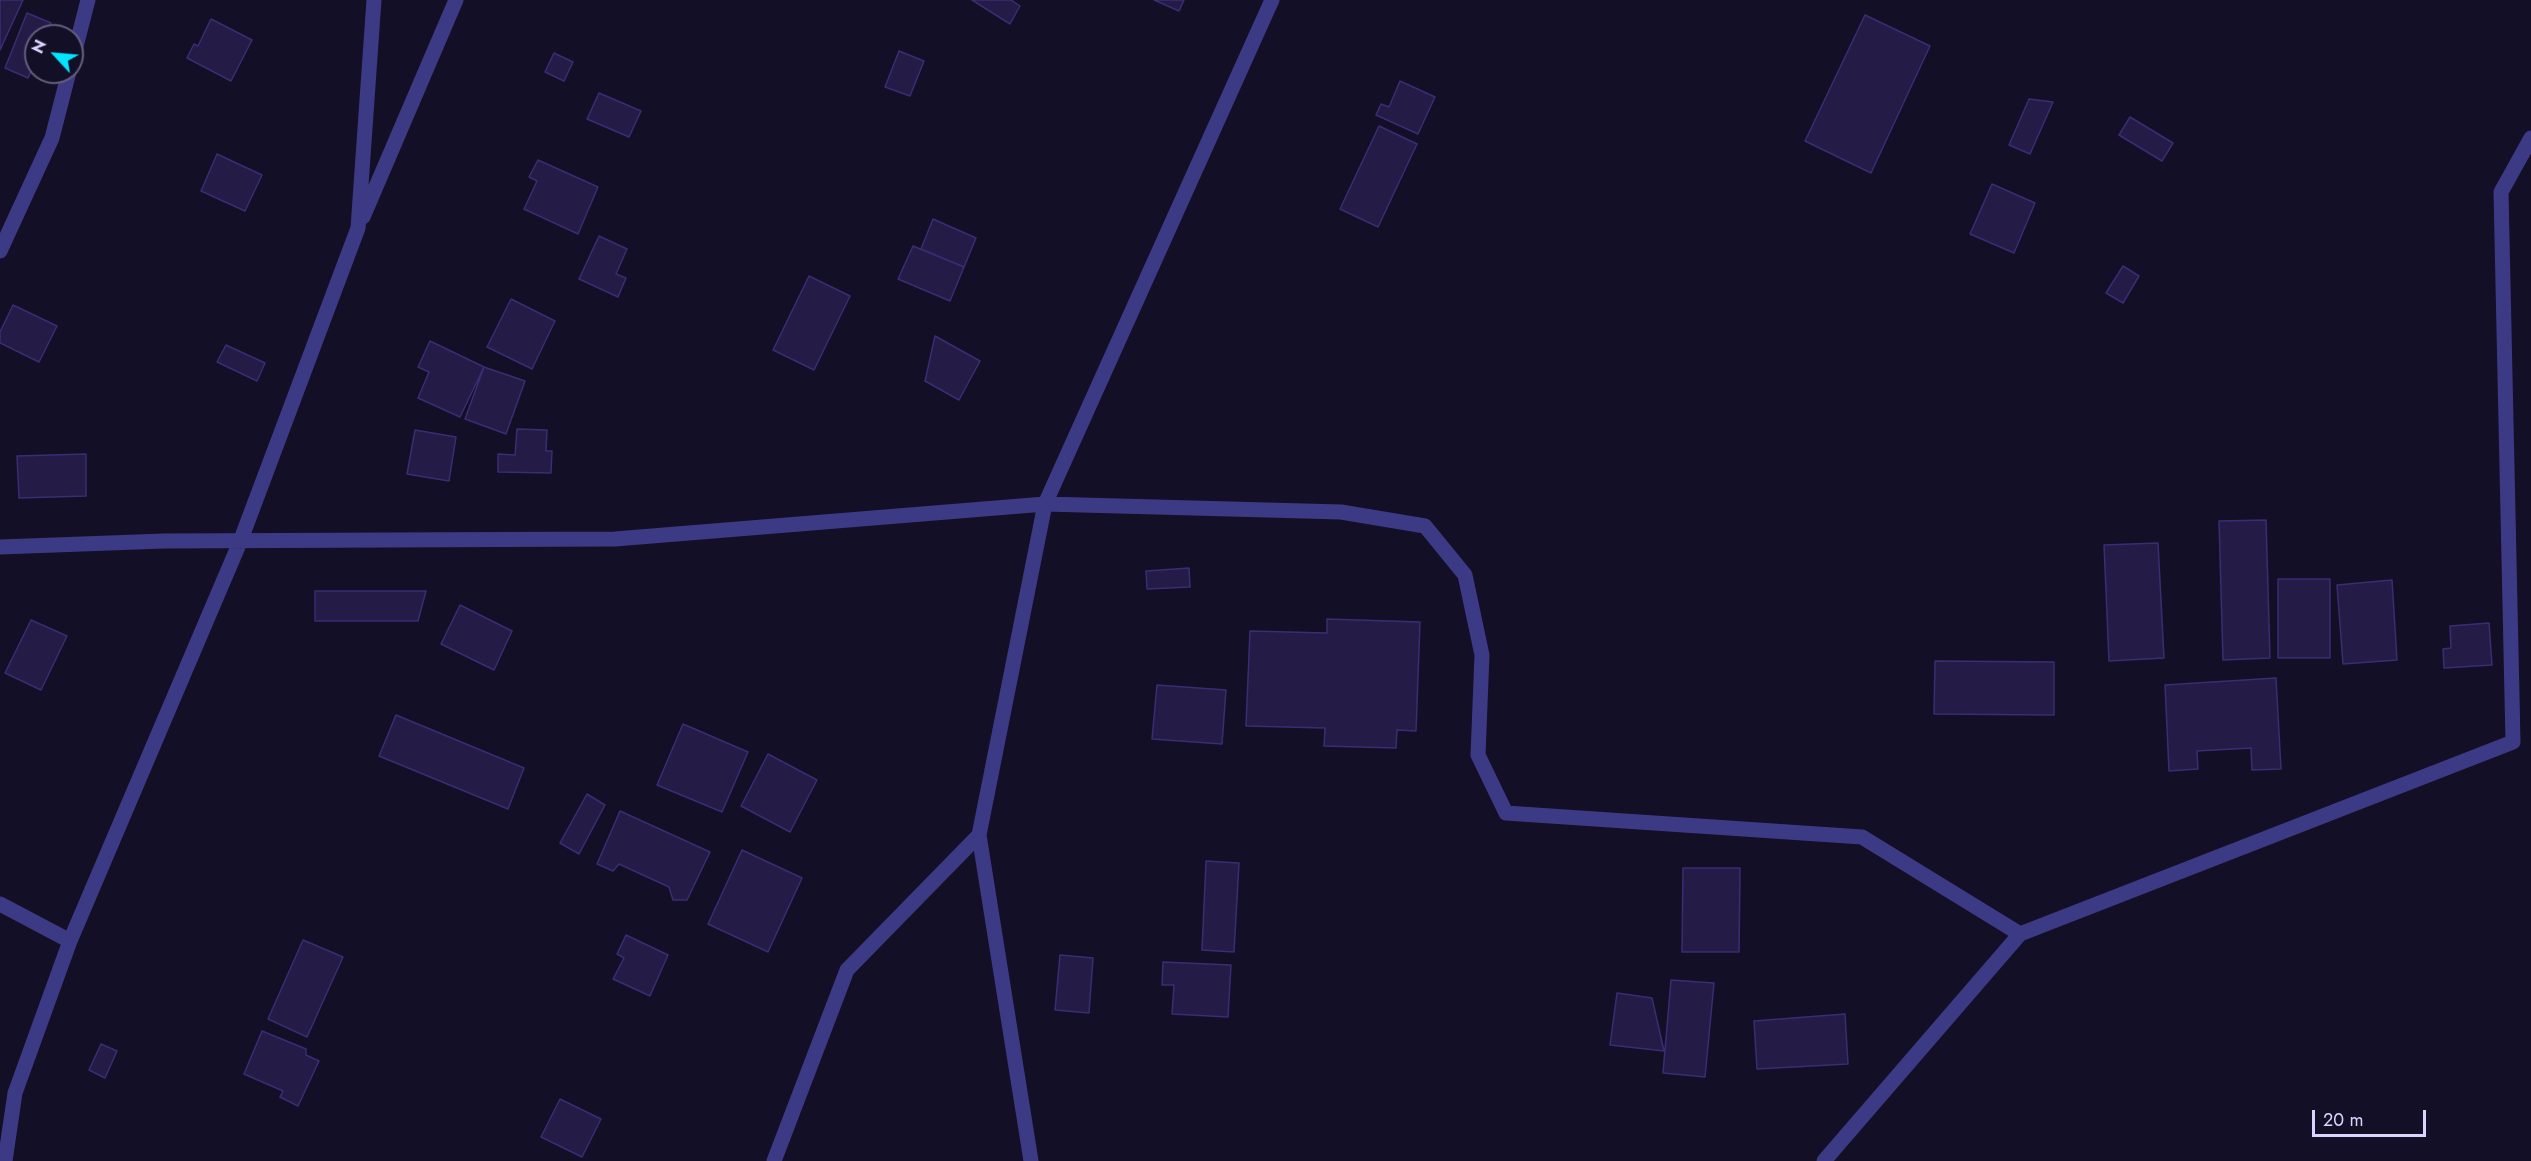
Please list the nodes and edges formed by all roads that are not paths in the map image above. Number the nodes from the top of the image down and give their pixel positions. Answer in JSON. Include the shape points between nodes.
{"nodes":[{"id":1,"x":88,"y":0,"type":"edge"},
{"id":2,"x":374,"y":0,"type":"edge"},
{"id":3,"x":456,"y":0,"type":"edge"},
{"id":4,"x":1272,"y":0,"type":"edge"},
{"id":5,"x":82,"y":24,"type":"edge"},
{"id":6,"x":66,"y":84,"type":"edge"},
{"id":7,"x":2531,"y":138,"type":"edge"},
{"id":8,"x":358,"y":228,"type":"junction"},
{"id":9,"x":0,"y":251,"type":"edge"},
{"id":10,"x":1045,"y":504,"type":"junction"},
{"id":11,"x":240,"y":542,"type":"junction"},
{"id":12,"x":0,"y":547,"type":"edge"},
{"id":13,"x":979,"y":835,"type":"junction"},
{"id":14,"x":0,"y":904,"type":"edge"},
{"id":15,"x":2020,"y":934,"type":"junction"},
{"id":16,"x":70,"y":941,"type":"junction"},
{"id":17,"x":15,"y":1094,"type":"junction"},
{"id":18,"x":0,"y":1128,"type":"edge"},
{"id":19,"x":4,"y":1161,"type":"edge"},
{"id":20,"x":774,"y":1161,"type":"edge"},
{"id":21,"x":1031,"y":1161,"type":"edge"},
{"id":22,"x":1824,"y":1161,"type":"edge"}],
"edges":[{"from":1,"to":5,"type":"street"},
{"from":2,"to":8,"type":"street"},
{"from":3,"to":8,"type":"street"},
{"from":4,"to":10,"type":"street"},
{"from":6,"to":9,"type":"street","via":[[52,138]]},
{"from":7,"to":15,"type":"street","via":[[2501,192],[2513,742]]},
{"from":8,"to":11,"type":"street"},
{"from":10,"to":11,"type":"street","via":[[615,539]]},
{"from":10,"to":13,"type":"street"},
{"from":10,"to":15,"type":"street","via":[[1341,512],[1425,526],[1465,574],[1482,655],[1478,755],[1506,813],[1862,837]]},
{"from":11,"to":12,"type":"street"},
{"from":11,"to":16,"type":"street"},
{"from":13,"to":20,"type":"street","via":[[847,970]]},
{"from":13,"to":21,"type":"street"},
{"from":14,"to":16,"type":"street"},
{"from":15,"to":22,"type":"street"},
{"from":16,"to":17,"type":"street"},
{"from":17,"to":18,"type":"street"},
{"from":17,"to":19,"type":"street"}]}
